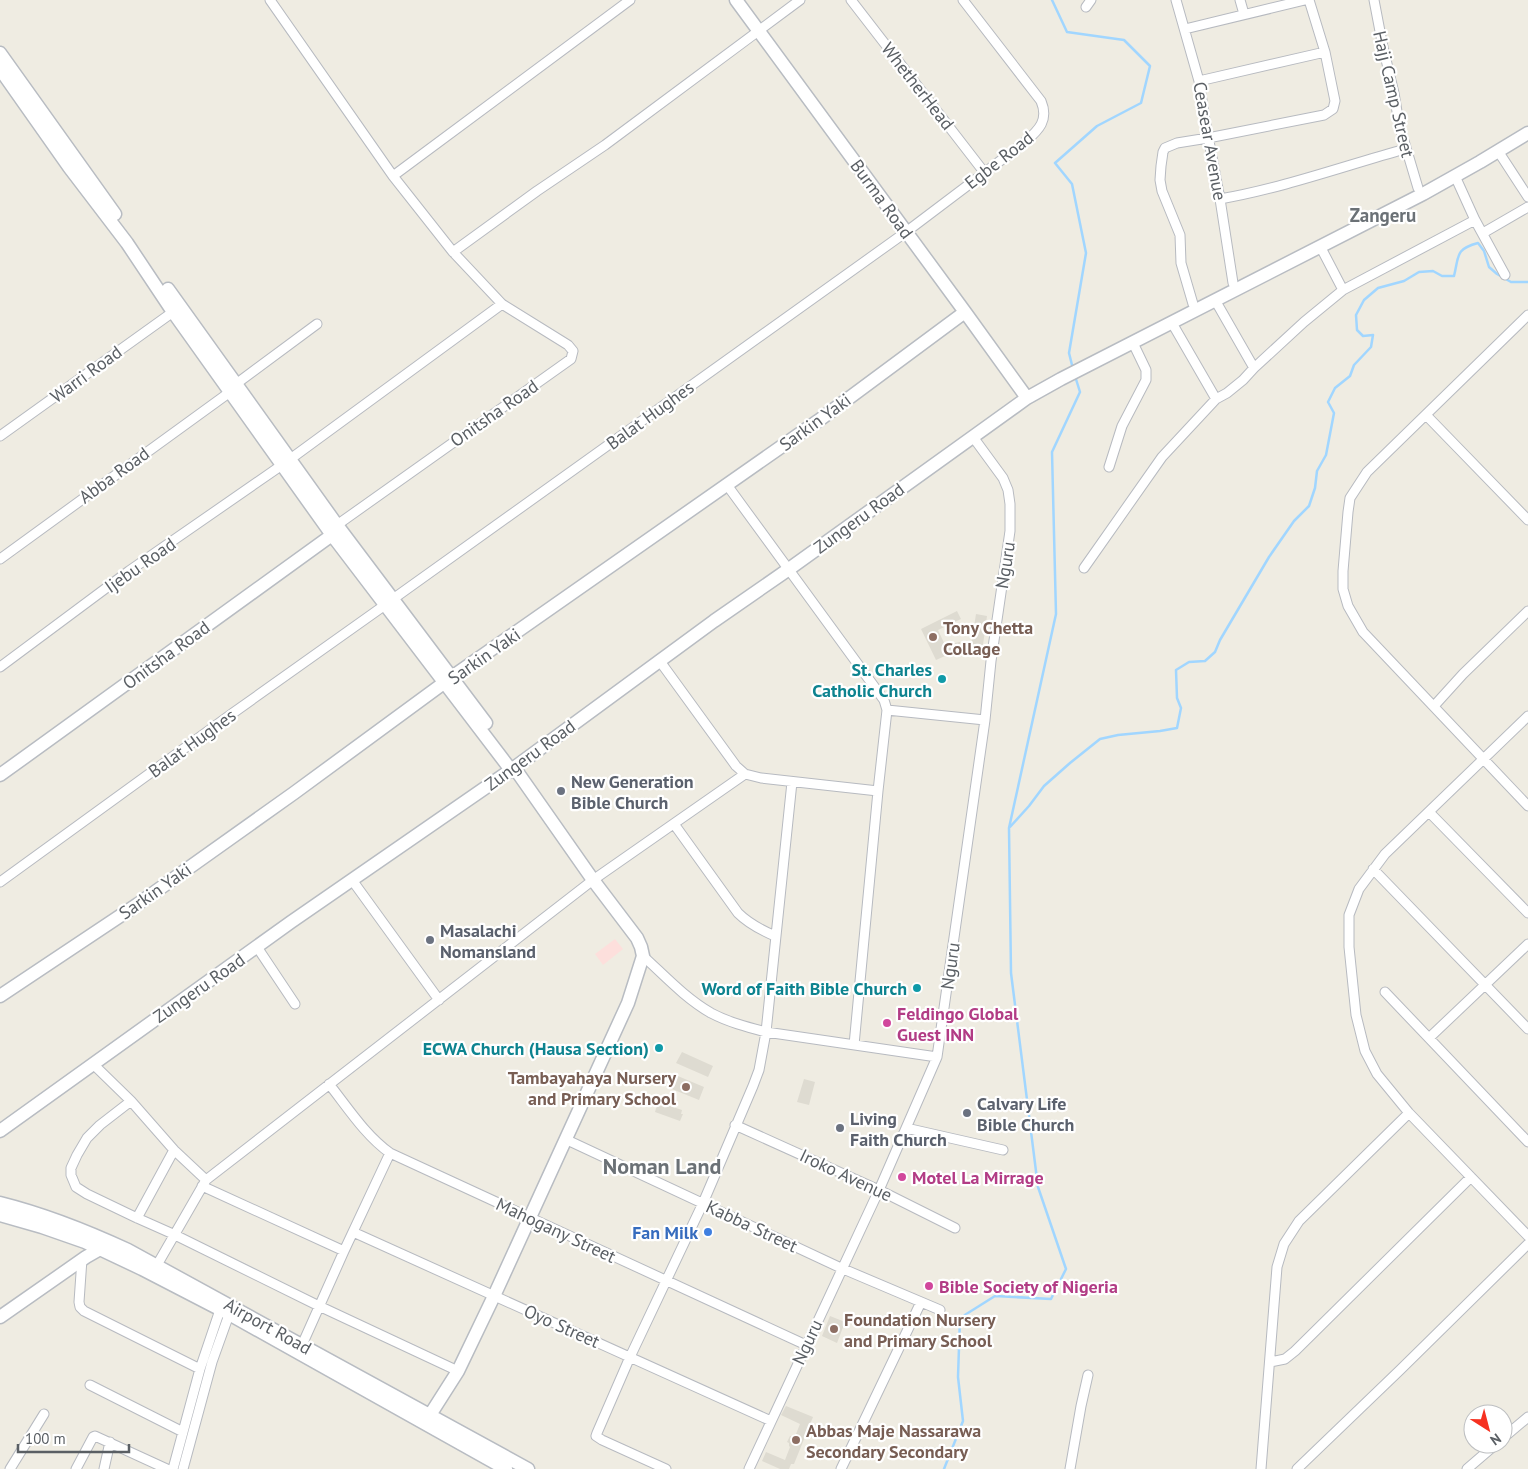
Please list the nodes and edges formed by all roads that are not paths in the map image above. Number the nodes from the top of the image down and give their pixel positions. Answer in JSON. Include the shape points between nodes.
{"nodes":[{"id":1,"x":270,"y":0,"type":"edge"},
{"id":2,"x":630,"y":0,"type":"edge"},
{"id":3,"x":736,"y":0,"type":"edge"},
{"id":4,"x":800,"y":0,"type":"edge"},
{"id":5,"x":851,"y":0,"type":"edge"},
{"id":6,"x":963,"y":0,"type":"edge"},
{"id":7,"x":1176,"y":0,"type":"edge"},
{"id":8,"x":1240,"y":0,"type":"edge"},
{"id":9,"x":1307,"y":0,"type":"edge"},
{"id":10,"x":1374,"y":0,"type":"edge"},
{"id":11,"x":1244,"y":14,"type":"junction"},
{"id":12,"x":1186,"y":29,"type":"junction"},
{"id":13,"x":759,"y":31,"type":"junction"},
{"id":14,"x":1325,"y":52,"type":"junction"},
{"id":15,"x":0,"y":53,"type":"edge"},
{"id":16,"x":0,"y":69,"type":"edge"},
{"id":17,"x":1199,"y":81,"type":"junction"},
{"id":18,"x":1528,"y":124,"type":"edge"},
{"id":19,"x":1528,"y":133,"type":"edge"},
{"id":20,"x":1208,"y":138,"type":"junction"},
{"id":21,"x":1405,"y":149,"type":"junction"},
{"id":22,"x":1498,"y":151,"type":"junction"},
{"id":23,"x":984,"y":172,"type":"junction"},
{"id":24,"x":393,"y":176,"type":"junction"},
{"id":25,"x":1455,"y":176,"type":"junction"},
{"id":26,"x":1418,"y":188,"type":"junction"},
{"id":27,"x":96,"y":194,"type":"junction"},
{"id":28,"x":1528,"y":197,"type":"edge"},
{"id":29,"x":1220,"y":199,"type":"junction"},
{"id":30,"x":1528,"y":207,"type":"edge"},
{"id":31,"x":1476,"y":220,"type":"junction"},
{"id":32,"x":906,"y":232,"type":"junction"},
{"id":33,"x":1483,"y":233,"type":"junction"},
{"id":34,"x":1320,"y":246,"type":"junction"},
{"id":35,"x":453,"y":252,"type":"junction"},
{"id":36,"x":1506,"y":275,"type":"dead end"},
{"id":37,"x":1233,"y":283,"type":"junction"},
{"id":38,"x":1343,"y":290,"type":"junction"},
{"id":39,"x":1215,"y":300,"type":"junction"},
{"id":40,"x":502,"y":304,"type":"junction"},
{"id":41,"x":1193,"y":304,"type":"junction"},
{"id":42,"x":173,"y":312,"type":"junction"},
{"id":43,"x":965,"y":312,"type":"junction"},
{"id":44,"x":1528,"y":315,"type":"edge"},
{"id":45,"x":1172,"y":323,"type":"junction"},
{"id":46,"x":317,"y":324,"type":"dead end"},
{"id":47,"x":1133,"y":343,"type":"junction"},
{"id":48,"x":1254,"y":368,"type":"junction"},
{"id":49,"x":1076,"y":369,"type":"junction"},
{"id":50,"x":233,"y":388,"type":"junction"},
{"id":51,"x":1025,"y":396,"type":"junction"},
{"id":52,"x":1216,"y":399,"type":"junction"},
{"id":53,"x":1426,"y":415,"type":"junction"},
{"id":54,"x":0,"y":436,"type":"edge"},
{"id":55,"x":973,"y":437,"type":"junction"},
{"id":56,"x":285,"y":463,"type":"junction"},
{"id":57,"x":1109,"y":467,"type":"dead end"},
{"id":58,"x":727,"y":485,"type":"junction"},
{"id":59,"x":1528,"y":520,"type":"edge"},
{"id":60,"x":334,"y":530,"type":"junction"},
{"id":61,"x":0,"y":559,"type":"edge"},
{"id":62,"x":787,"y":566,"type":"junction"},
{"id":63,"x":1084,"y":568,"type":"dead end"},
{"id":64,"x":389,"y":602,"type":"junction"},
{"id":65,"x":1528,"y":611,"type":"edge"},
{"id":66,"x":660,"y":660,"type":"junction"},
{"id":67,"x":0,"y":667,"type":"edge"},
{"id":68,"x":449,"y":680,"type":"junction"},
{"id":69,"x":1434,"y":706,"type":"junction"},
{"id":70,"x":887,"y":710,"type":"junction"},
{"id":71,"x":1528,"y":716,"type":"edge"},
{"id":72,"x":984,"y":720,"type":"junction"},
{"id":73,"x":1483,"y":760,"type":"junction"},
{"id":74,"x":513,"y":766,"type":"junction"},
{"id":75,"x":745,"y":774,"type":"junction"},
{"id":76,"x":0,"y":775,"type":"edge"},
{"id":77,"x":792,"y":782,"type":"junction"},
{"id":78,"x":878,"y":791,"type":"junction"},
{"id":79,"x":1528,"y":806,"type":"edge"},
{"id":80,"x":1429,"y":812,"type":"junction"},
{"id":81,"x":674,"y":824,"type":"junction"},
{"id":82,"x":1373,"y":869,"type":"junction"},
{"id":83,"x":352,"y":880,"type":"junction"},
{"id":84,"x":593,"y":880,"type":"junction"},
{"id":85,"x":0,"y":882,"type":"edge"},
{"id":86,"x":1528,"y":913,"type":"edge"},
{"id":87,"x":775,"y":936,"type":"junction"},
{"id":88,"x":1528,"y":944,"type":"edge"},
{"id":89,"x":257,"y":947,"type":"junction"},
{"id":90,"x":643,"y":956,"type":"junction"},
{"id":91,"x":1486,"y":985,"type":"junction"},
{"id":92,"x":1385,"y":992,"type":"dead end"},
{"id":93,"x":0,"y":996,"type":"edge"},
{"id":94,"x":439,"y":1000,"type":"junction"},
{"id":95,"x":295,"y":1004,"type":"dead end"},
{"id":96,"x":1528,"y":1029,"type":"edge"},
{"id":97,"x":766,"y":1032,"type":"junction"},
{"id":98,"x":1429,"y":1038,"type":"junction"},
{"id":99,"x":854,"y":1045,"type":"junction"},
{"id":100,"x":937,"y":1057,"type":"junction"},
{"id":101,"x":93,"y":1064,"type":"junction"},
{"id":102,"x":329,"y":1084,"type":"junction"},
{"id":103,"x":130,"y":1101,"type":"junction"},
{"id":104,"x":1409,"y":1113,"type":"junction"},
{"id":105,"x":0,"y":1122,"type":"edge"},
{"id":106,"x":735,"y":1125,"type":"junction"},
{"id":107,"x":906,"y":1128,"type":"junction"},
{"id":108,"x":0,"y":1131,"type":"edge"},
{"id":109,"x":565,"y":1139,"type":"junction"},
{"id":110,"x":1528,"y":1142,"type":"edge"},
{"id":111,"x":174,"y":1150,"type":"junction"},
{"id":112,"x":1003,"y":1150,"type":"dead end"},
{"id":113,"x":390,"y":1153,"type":"junction"},
{"id":114,"x":1471,"y":1177,"type":"junction"},
{"id":115,"x":204,"y":1183,"type":"junction"},
{"id":116,"x":879,"y":1190,"type":"junction"},
{"id":117,"x":0,"y":1203,"type":"edge"},
{"id":118,"x":703,"y":1203,"type":"junction"},
{"id":119,"x":0,"y":1215,"type":"edge"},
{"id":120,"x":530,"y":1217,"type":"junction"},
{"id":121,"x":137,"y":1218,"type":"junction"},
{"id":122,"x":955,"y":1228,"type":"dead end"},
{"id":123,"x":353,"y":1232,"type":"junction"},
{"id":124,"x":174,"y":1234,"type":"junction"},
{"id":125,"x":1528,"y":1236,"type":"edge"},
{"id":126,"x":1528,"y":1244,"type":"edge"},
{"id":127,"x":100,"y":1249,"type":"junction"},
{"id":128,"x":344,"y":1251,"type":"junction"},
{"id":129,"x":82,"y":1259,"type":"junction"},
{"id":130,"x":157,"y":1265,"type":"junction"},
{"id":131,"x":842,"y":1268,"type":"junction"},
{"id":132,"x":666,"y":1281,"type":"junction"},
{"id":133,"x":494,"y":1296,"type":"junction"},
{"id":134,"x":921,"y":1302,"type":"junction"},
{"id":135,"x":319,"y":1306,"type":"junction"},
{"id":136,"x":226,"y":1308,"type":"junction"},
{"id":137,"x":940,"y":1310,"type":"dead end"},
{"id":138,"x":0,"y":1317,"type":"edge"},
{"id":139,"x":302,"y":1345,"type":"junction"},
{"id":140,"x":806,"y":1345,"type":"junction"},
{"id":141,"x":630,"y":1357,"type":"junction"},
{"id":142,"x":1270,"y":1362,"type":"junction"},
{"id":143,"x":200,"y":1369,"type":"junction"},
{"id":144,"x":458,"y":1371,"type":"junction"},
{"id":145,"x":1088,"y":1376,"type":"dead end"},
{"id":146,"x":90,"y":1385,"type":"dead end"},
{"id":147,"x":44,"y":1414,"type":"dead end"},
{"id":148,"x":430,"y":1415,"type":"junction"},
{"id":149,"x":1528,"y":1417,"type":"edge"},
{"id":150,"x":771,"y":1421,"type":"junction"},
{"id":151,"x":1513,"y":1430,"type":"edge"},
{"id":152,"x":183,"y":1432,"type":"junction"},
{"id":153,"x":110,"y":1442,"type":"junction"},
{"id":154,"x":1484,"y":1454,"type":"edge"},
{"id":155,"x":10,"y":1469,"type":"edge"},
{"id":156,"x":76,"y":1469,"type":"edge"},
{"id":157,"x":104,"y":1469,"type":"edge"},
{"id":158,"x":167,"y":1469,"type":"edge"},
{"id":159,"x":172,"y":1469,"type":"edge"},
{"id":160,"x":183,"y":1469,"type":"edge"},
{"id":161,"x":506,"y":1469,"type":"edge"},
{"id":162,"x":528,"y":1469,"type":"edge"},
{"id":163,"x":666,"y":1469,"type":"edge"},
{"id":164,"x":749,"y":1469,"type":"edge"},
{"id":165,"x":841,"y":1469,"type":"edge"},
{"id":166,"x":1070,"y":1469,"type":"edge"},
{"id":167,"x":1262,"y":1469,"type":"edge"},
{"id":168,"x":1296,"y":1469,"type":"edge"},
{"id":169,"x":1467,"y":1469,"type":"edge"}],
"edges":[{"from":1,"to":24,"type":"street"},
{"from":2,"to":24,"type":"street"},
{"from":3,"to":13,"type":"street","name":"Burma Road"},
{"from":4,"to":13,"type":"street"},
{"from":5,"to":23,"type":"street","name":"WhetherHead"},
{"from":6,"to":23,"type":"street","name":"Egbe Road","via":[[1045,110],[1036,133]]},
{"from":7,"to":12,"type":"street","name":"Ceasear Avenue"},
{"from":8,"to":11,"type":"street"},
{"from":9,"to":11,"type":"street"},
{"from":9,"to":14,"type":"street"},
{"from":10,"to":21,"type":"street","name":"Hajj Camp Street"},
{"from":11,"to":12,"type":"street"},
{"from":12,"to":17,"type":"street","name":"Ceasear Avenue"},
{"from":13,"to":32,"type":"street","name":"Burma Road"},
{"from":13,"to":35,"type":"street"},
{"from":14,"to":17,"type":"street"},
{"from":14,"to":20,"type":"street","via":[[1335,101],[1333,109],[1324,115]]},
{"from":15,"to":27,"type":"street"},
{"from":16,"to":27,"type":"street"},
{"from":17,"to":20,"type":"street","name":"Ceasear Avenue"},
{"from":18,"to":26,"type":"street"},
{"from":19,"to":22,"type":"street"},
{"from":20,"to":29,"type":"street","name":"Ceasear Avenue"},
{"from":20,"to":41,"type":"street","via":[[1170,145],[1162,152],[1162,191],[1180,235],[1181,262]]},
{"from":21,"to":26,"type":"street","name":"Hajj Camp Street"},
{"from":21,"to":29,"type":"street"},
{"from":22,"to":25,"type":"street"},
{"from":22,"to":28,"type":"street"},
{"from":23,"to":32,"type":"street","name":"Egbe Road"},
{"from":24,"to":35,"type":"street"},
{"from":25,"to":31,"type":"street"},
{"from":25,"to":34,"type":"street"},
{"from":26,"to":37,"type":"street"},
{"from":27,"to":42,"type":"street"},
{"from":27,"to":50,"type":"street"},
{"from":29,"to":37,"type":"street","name":"Ceasear Avenue"},
{"from":30,"to":33,"type":"street"},
{"from":31,"to":33,"type":"street"},
{"from":31,"to":38,"type":"street"},
{"from":32,"to":43,"type":"street","name":"Burma Road"},
{"from":32,"to":64,"type":"street","name":"Balat Hughes"},
{"from":33,"to":36,"type":"street"},
{"from":34,"to":38,"type":"street"},
{"from":34,"to":39,"type":"street"},
{"from":35,"to":40,"type":"street"},
{"from":37,"to":41,"type":"street"},
{"from":38,"to":48,"type":"street"},
{"from":39,"to":45,"type":"street"},
{"from":39,"to":48,"type":"street"},
{"from":40,"to":56,"type":"street","name":"Ijebu Road"},
{"from":40,"to":60,"type":"street","name":"Onitsha Road","via":[[568,345],[574,351],[573,356]]},
{"from":41,"to":49,"type":"street"},
{"from":42,"to":50,"type":"street"},
{"from":42,"to":54,"type":"street","name":"Warri Road"},
{"from":43,"to":51,"type":"street","name":"Burma Road"},
{"from":43,"to":58,"type":"street","name":"Sarkin Yaki"},
{"from":44,"to":53,"type":"street"},
{"from":45,"to":47,"type":"street"},
{"from":45,"to":52,"type":"street"},
{"from":46,"to":50,"type":"street","name":"Abba Road"},
{"from":47,"to":49,"type":"street"},
{"from":47,"to":57,"type":"street","via":[[1146,370],[1146,380],[1122,426]]},
{"from":48,"to":52,"type":"street"},
{"from":49,"to":51,"type":"street","name":"Zungeru Road"},
{"from":50,"to":56,"type":"street"},
{"from":50,"to":61,"type":"street","name":"Abba Road"},
{"from":51,"to":55,"type":"street","name":"Zungeru Road"},
{"from":51,"to":62,"type":"street"},
{"from":52,"to":63,"type":"street","via":[[1162,457]]},
{"from":53,"to":59,"type":"street"},
{"from":53,"to":69,"type":"street","via":[[1367,472],[1350,498],[1343,589],[1348,606],[1363,632]]},
{"from":55,"to":62,"type":"street","name":"Zungeru Road"},
{"from":55,"to":72,"type":"street","name":"Nguru","via":[[1004,478],[1010,504],[1010,531]]},
{"from":56,"to":60,"type":"street"},
{"from":56,"to":67,"type":"street","name":"Ijebu Road"},
{"from":58,"to":62,"type":"street"},
{"from":58,"to":68,"type":"street","name":"Sarkin Yaki"},
{"from":60,"to":64,"type":"street"},
{"from":60,"to":76,"type":"street","name":"Onitsha Road"},
{"from":62,"to":66,"type":"street","name":"Zungeru Road"},
{"from":62,"to":70,"type":"street","via":[[884,700]]},
{"from":62,"to":74,"type":"street","via":[[655,654]]},
{"from":64,"to":68,"type":"street"},
{"from":64,"to":85,"type":"street","name":"Balat Hughes"},
{"from":65,"to":69,"type":"street"},
{"from":66,"to":74,"type":"street","name":"Zungeru Road"},
{"from":66,"to":75,"type":"street"},
{"from":68,"to":74,"type":"street"},
{"from":68,"to":93,"type":"street","name":"Sarkin Yaki","via":[[138,904]]},
{"from":69,"to":73,"type":"street"},
{"from":70,"to":72,"type":"street"},
{"from":70,"to":78,"type":"street"},
{"from":71,"to":73,"type":"street"},
{"from":72,"to":100,"type":"street","name":"Nguru"},
{"from":73,"to":79,"type":"street"},
{"from":73,"to":80,"type":"street"},
{"from":74,"to":83,"type":"street","name":"Zungeru Road"},
{"from":74,"to":84,"type":"street"},
{"from":74,"to":105,"type":"street","via":[[298,909]]},
{"from":75,"to":77,"type":"street"},
{"from":75,"to":81,"type":"street"},
{"from":77,"to":78,"type":"street"},
{"from":77,"to":87,"type":"street"},
{"from":78,"to":99,"type":"street"},
{"from":80,"to":82,"type":"street"},
{"from":80,"to":86,"type":"street"},
{"from":81,"to":84,"type":"street"},
{"from":81,"to":87,"type":"street","via":[[738,913],[757,929]]},
{"from":82,"to":91,"type":"street"},
{"from":82,"to":104,"type":"street","via":[[1359,890],[1349,915],[1356,1015],[1365,1051],[1377,1074]]},
{"from":83,"to":89,"type":"street","name":"Zungeru Road"},
{"from":83,"to":94,"type":"street"},
{"from":84,"to":90,"type":"street","via":[[637,938]]},
{"from":84,"to":94,"type":"street"},
{"from":87,"to":97,"type":"street"},
{"from":88,"to":91,"type":"street"},
{"from":89,"to":95,"type":"street"},
{"from":89,"to":101,"type":"street","name":"Zungeru Road"},
{"from":90,"to":97,"type":"street","via":[[683,994],[712,1013]]},
{"from":90,"to":109,"type":"street","via":[[628,1003]]},
{"from":91,"to":96,"type":"street"},
{"from":91,"to":98,"type":"street"},
{"from":92,"to":98,"type":"street"},
{"from":94,"to":102,"type":"street"},
{"from":97,"to":99,"type":"street"},
{"from":97,"to":106,"type":"street","via":[[759,1070]]},
{"from":98,"to":110,"type":"street"},
{"from":99,"to":100,"type":"street"},
{"from":100,"to":107,"type":"street","name":"Nguru"},
{"from":101,"to":103,"type":"street"},
{"from":101,"to":108,"type":"street","name":"Zungeru Road"},
{"from":102,"to":113,"type":"street","name":"Mahogany Street","via":[[365,1131]]},
{"from":102,"to":115,"type":"street"},
{"from":103,"to":111,"type":"street"},
{"from":103,"to":121,"type":"street","via":[[87,1138],[71,1168],[71,1175],[76,1187]]},
{"from":104,"to":114,"type":"street"},
{"from":104,"to":142,"type":"street","via":[[1299,1221],[1284,1244],[1277,1267]]},
{"from":106,"to":116,"type":"street","name":"Iroko Avenue"},
{"from":106,"to":118,"type":"street"},
{"from":107,"to":112,"type":"street"},
{"from":107,"to":116,"type":"street","name":"Nguru"},
{"from":109,"to":118,"type":"street","name":"Kabba Street"},
{"from":109,"to":120,"type":"street"},
{"from":111,"to":115,"type":"street"},
{"from":111,"to":121,"type":"street"},
{"from":113,"to":120,"type":"street","name":"Mahogany Street"},
{"from":113,"to":123,"type":"street"},
{"from":114,"to":125,"type":"street"},
{"from":114,"to":142,"type":"street","via":[[1295,1351]]},
{"from":115,"to":124,"type":"street"},
{"from":115,"to":128,"type":"street"},
{"from":116,"to":122,"type":"street","name":"Iroko Avenue"},
{"from":116,"to":131,"type":"street","name":"Nguru"},
{"from":117,"to":130,"type":"street","name":"Airport Road","via":[[98,1236]]},
{"from":118,"to":131,"type":"street","name":"Kabba Street"},
{"from":118,"to":132,"type":"street"},
{"from":119,"to":127,"type":"street","name":"Airport Road"},
{"from":120,"to":132,"type":"street","name":"Mahogany Street"},
{"from":120,"to":133,"type":"street"},
{"from":121,"to":124,"type":"street"},
{"from":123,"to":128,"type":"street"},
{"from":123,"to":133,"type":"street","name":"Oyo Street"},
{"from":124,"to":130,"type":"street"},
{"from":124,"to":135,"type":"street"},
{"from":126,"to":168,"type":"street"},
{"from":127,"to":129,"type":"street"},
{"from":127,"to":136,"type":"street","name":"Airport Road"},
{"from":128,"to":135,"type":"street"},
{"from":129,"to":138,"type":"street"},
{"from":129,"to":143,"type":"street","via":[[79,1302],[84,1311]]},
{"from":130,"to":136,"type":"street","name":"Airport Road"},
{"from":131,"to":134,"type":"street","name":"Kabba Street"},
{"from":131,"to":140,"type":"street","name":"Nguru"},
{"from":132,"to":140,"type":"street","name":"Mahogany Street"},
{"from":132,"to":141,"type":"street"},
{"from":133,"to":141,"type":"street","name":"Oyo Street"},
{"from":133,"to":144,"type":"street"},
{"from":134,"to":137,"type":"street","name":"Kabba Street"},
{"from":134,"to":165,"type":"street"},
{"from":135,"to":139,"type":"street"},
{"from":135,"to":144,"type":"street"},
{"from":136,"to":139,"type":"street","name":"Airport Road"},
{"from":136,"to":143,"type":"street"},
{"from":136,"to":160,"type":"street"},
{"from":136,"to":161,"type":"street","name":"Airport Road"},
{"from":139,"to":148,"type":"street","name":"Airport Road"},
{"from":140,"to":150,"type":"street","name":"Nguru"},
{"from":141,"to":150,"type":"street","name":"Oyo Street"},
{"from":141,"to":163,"type":"street","via":[[596,1436]]},
{"from":142,"to":167,"type":"street"},
{"from":143,"to":152,"type":"street"},
{"from":144,"to":148,"type":"street"},
{"from":145,"to":166,"type":"street"},
{"from":146,"to":152,"type":"street"},
{"from":147,"to":155,"type":"street"},
{"from":148,"to":162,"type":"street","name":"Airport Road"},
{"from":149,"to":151,"type":"street"},
{"from":150,"to":164,"type":"street","name":"Nguru"},
{"from":152,"to":159,"type":"street"},
{"from":153,"to":156,"type":"street","via":[[93,1437]]},
{"from":153,"to":157,"type":"street"},
{"from":153,"to":158,"type":"street"},
{"from":154,"to":169,"type":"street"}]}
